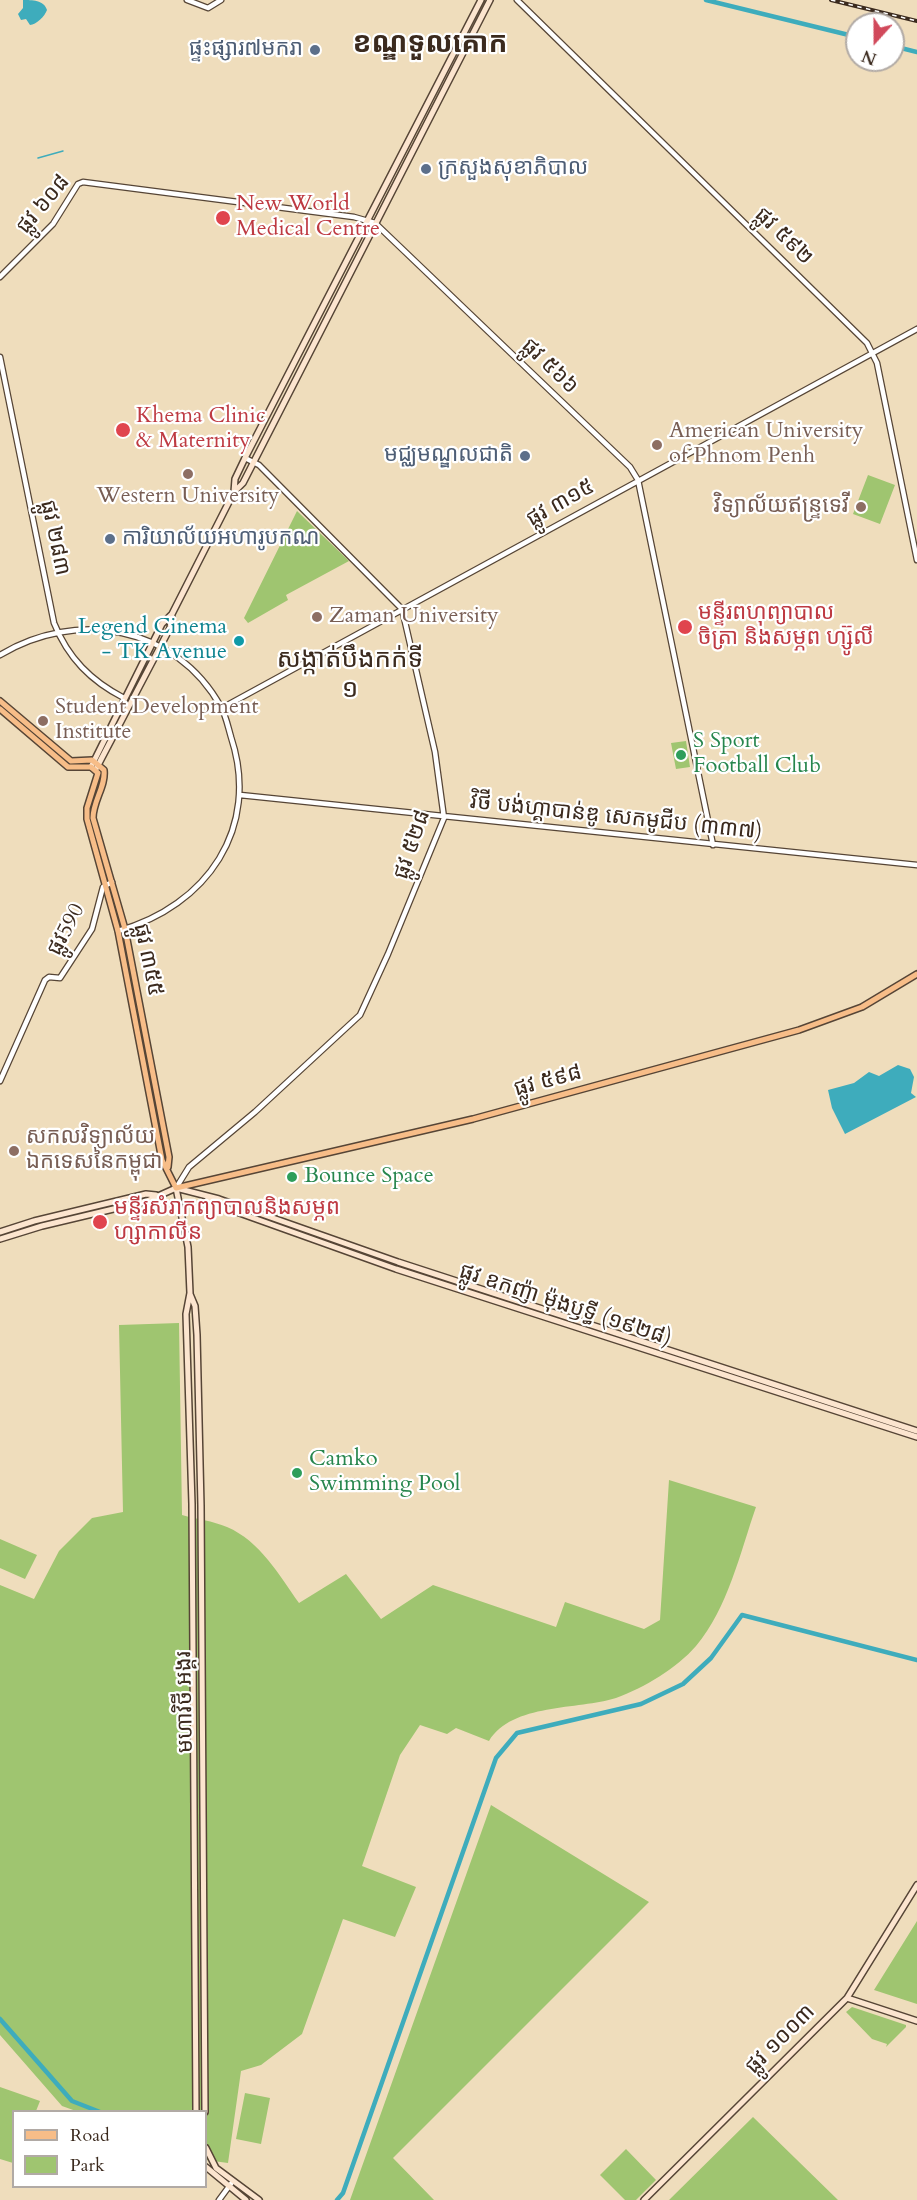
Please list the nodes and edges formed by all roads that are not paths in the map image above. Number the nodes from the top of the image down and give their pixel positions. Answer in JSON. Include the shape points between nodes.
{"nodes":[{"id":1,"x":187,"y":0,"type":"edge"},
{"id":2,"x":221,"y":0,"type":"edge"},
{"id":3,"x":481,"y":0,"type":"edge"},
{"id":4,"x":490,"y":0,"type":"edge"},
{"id":5,"x":517,"y":0,"type":"edge"},
{"id":6,"x":401,"y":153,"type":"junction"},
{"id":7,"x":409,"y":157,"type":"junction"},
{"id":8,"x":89,"y":181,"type":"joint"},
{"id":9,"x":367,"y":219,"type":"junction"},
{"id":10,"x":375,"y":223,"type":"junction"},
{"id":11,"x":339,"y":274,"type":"junction"},
{"id":12,"x":0,"y":277,"type":"edge"},
{"id":13,"x":348,"y":278,"type":"junction"},
{"id":14,"x":917,"y":329,"type":"edge"},
{"id":15,"x":873,"y":353,"type":"junction"},
{"id":16,"x":0,"y":357,"type":"edge"},
{"id":17,"x":245,"y":458,"type":"junction"},
{"id":18,"x":254,"y":462,"type":"junction"},
{"id":19,"x":638,"y":480,"type":"junction"},
{"id":20,"x":234,"y":492,"type":"junction"},
{"id":21,"x":917,"y":560,"type":"edge"},
{"id":22,"x":402,"y":609,"type":"junction"},
{"id":23,"x":172,"y":614,"type":"junction"},
{"id":24,"x":57,"y":631,"type":"junction"},
{"id":25,"x":152,"y":643,"type":"junction"},
{"id":26,"x":160,"y":647,"type":"junction"},
{"id":27,"x":0,"y":655,"type":"edge"},
{"id":28,"x":124,"y":698,"type":"junction"},
{"id":29,"x":0,"y":701,"type":"edge"},
{"id":30,"x":222,"y":708,"type":"junction"},
{"id":31,"x":0,"y":710,"type":"edge"},
{"id":32,"x":95,"y":765,"type":"junction"},
{"id":33,"x":240,"y":795,"type":"junction"},
{"id":34,"x":444,"y":818,"type":"junction"},
{"id":35,"x":713,"y":845,"type":"junction"},
{"id":36,"x":917,"y":865,"type":"edge"},
{"id":37,"x":108,"y":883,"type":"junction"},
{"id":38,"x":121,"y":930,"type":"junction"},
{"id":39,"x":917,"y":974,"type":"edge"},
{"id":40,"x":0,"y":1081,"type":"edge"},
{"id":41,"x":176,"y":1188,"type":"junction"},
{"id":42,"x":156,"y":1195,"type":"junction"},
{"id":43,"x":0,"y":1232,"type":"edge"},
{"id":44,"x":0,"y":1239,"type":"edge"},
{"id":45,"x":378,"y":1259,"type":"junction"},
{"id":46,"x":190,"y":1293,"type":"junction"},
{"id":47,"x":917,"y":1431,"type":"edge"},
{"id":48,"x":917,"y":1437,"type":"edge"},
{"id":49,"x":193,"y":1685,"type":"junction"},
{"id":50,"x":202,"y":1685,"type":"junction"},
{"id":51,"x":917,"y":1884,"type":"edge"},
{"id":52,"x":847,"y":1998,"type":"junction"},
{"id":53,"x":917,"y":2021,"type":"edge"},
{"id":54,"x":196,"y":2110,"type":"edge"},
{"id":55,"x":205,"y":2110,"type":"edge"},
{"id":56,"x":207,"y":2150,"type":"edge"},
{"id":57,"x":213,"y":2165,"type":"junction"},
{"id":58,"x":207,"y":2168,"type":"edge"},
{"id":59,"x":233,"y":2181,"type":"junction"},
{"id":60,"x":228,"y":2187,"type":"junction"},
{"id":61,"x":256,"y":2199,"type":"edge"},
{"id":62,"x":219,"y":2200,"type":"edge"},
{"id":63,"x":246,"y":2200,"type":"edge"},
{"id":64,"x":644,"y":2200,"type":"edge"}],
"edges":[{"from":1,"to":2,"type":"street","via":[[208,8]]},
{"from":3,"to":6,"type":"main road"},
{"from":4,"to":7,"type":"main road"},
{"from":5,"to":15,"type":"street","name":"ផ្លូវ ៥៩២","via":[[828,304]]},
{"from":6,"to":7,"type":"main road"},
{"from":6,"to":9,"type":"main road"},
{"from":7,"to":10,"type":"main road"},
{"from":8,"to":9,"type":"street","name":"ផ្លូវ ៥៦៦"},
{"from":8,"to":12,"type":"street","name":"ផ្លូវ ៦០៨","via":[[78,184],[53,224]]},
{"from":9,"to":10,"type":"street","name":"ផ្លូវ ៥៦៦"},
{"from":9,"to":11,"type":"main road"},
{"from":10,"to":13,"type":"main road"},
{"from":10,"to":19,"type":"street","name":"ផ្លូវ ៥៦៦","via":[[630,466]]},
{"from":11,"to":13,"type":"main road"},
{"from":11,"to":17,"type":"main road"},
{"from":13,"to":18,"type":"main road"},
{"from":14,"to":15,"type":"street","name":"ផ្លូវ ៣១៥"},
{"from":15,"to":19,"type":"street","name":"ផ្លូវ ៣១៥"},
{"from":15,"to":21,"type":"street","name":"ផ្លូវ ៥៩២"},
{"from":16,"to":24,"type":"street","name":"ផ្លូវ ២៨៣"},
{"from":17,"to":18,"type":"street"},
{"from":17,"to":20,"type":"main road","via":[[235,479]]},
{"from":18,"to":20,"type":"main road"},
{"from":18,"to":22,"type":"street"},
{"from":19,"to":22,"type":"street","name":"ផ្លូវ ៣១៥"},
{"from":19,"to":35,"type":"street","name":"ផ្លូវ ៥៦៦"},
{"from":20,"to":23,"type":"main road"},
{"from":22,"to":30,"type":"street","name":"ផ្លូវ ៣១៥"},
{"from":22,"to":34,"type":"street","name":"ផ្លូវ ៥២៨","via":[[435,752]]},
{"from":23,"to":25,"type":"main road"},
{"from":23,"to":26,"type":"main road"},
{"from":24,"to":25,"type":"street","via":[[101,629]]},
{"from":24,"to":27,"type":"street","via":[[23,642]]},
{"from":24,"to":28,"type":"street","name":"ផ្លូវ ២៨៣","via":[[68,653],[100,685]]},
{"from":25,"to":26,"type":"street"},
{"from":25,"to":28,"type":"main road"},
{"from":26,"to":30,"type":"street","via":[[196,674]]},
{"from":26,"to":32,"type":"main road"},
{"from":28,"to":32,"type":"main road"},
{"from":29,"to":32,"type":"main road","via":[[71,761]]},
{"from":30,"to":33,"type":"street","via":[[239,760]]},
{"from":31,"to":32,"type":"main road","via":[[68,767]]},
{"from":32,"to":37,"type":"main road","name":"ផ្លូវ ៣៥៥","via":[[104,777],[93,818]]},
{"from":33,"to":34,"type":"street","name":"វិថី បង់ហ្គាបាន់ឌូ សេកមូជីប (៣៣៧)"},
{"from":33,"to":38,"type":"street","via":[[228,842],[205,879],[167,912]]},
{"from":34,"to":35,"type":"street","name":"វិថី បង់ហ្គាបាន់ឌូ សេកមូជីប (៣៣៧)"},
{"from":34,"to":41,"type":"street","name":"ផ្លូវ ៥២៨","via":[[360,1015],[189,1167]]},
{"from":35,"to":36,"type":"street","name":"វិថី បង់ហ្គាបាន់ឌូ សេកមូជីប (៣៣៧)"},
{"from":37,"to":38,"type":"main road","name":"ផ្លូវ ៣៥៥"},
{"from":37,"to":40,"type":"street","name":"ផ្លូវ590","via":[[92,929],[60,978],[45,980]]},
{"from":38,"to":41,"type":"main road","name":"ផ្លូវ ៣៥៥","via":[[169,1157],[168,1168]]},
{"from":39,"to":41,"type":"main road","name":"ផ្លូវ ៥៩៨","via":[[862,1007],[799,1030],[473,1119]]},
{"from":41,"to":42,"type":"main road"},
{"from":41,"to":45,"type":"main road","name":"ផ្លូវ ឧកញ៉ា ម៉ុងឫទ្ធី (១៩២៨)","via":[[219,1199]]},
{"from":41,"to":46,"type":"main road","name":"មហាវិថី អង្គរ","via":[[188,1247]]},
{"from":42,"to":43,"type":"main road","via":[[146,1194]]},
{"from":42,"to":44,"type":"main road","via":[[147,1201]]},
{"from":45,"to":47,"type":"main road","name":"ផ្លូវ ឧកញ៉ា ម៉ុងឫទ្ធី (១៩២៨)"},
{"from":45,"to":48,"type":"main road","name":"ផ្លូវ ឧកញ៉ា ម៉ុងឫទ្ធី (១៩២៨)"},
{"from":46,"to":49,"type":"main road","name":"មហាវិថី អង្គរ","via":[[186,1314]]},
{"from":46,"to":50,"type":"main road","name":"មហាវិថី អង្គរ","via":[[197,1335]]},
{"from":49,"to":50,"type":"main road"},
{"from":49,"to":54,"type":"main road","name":"មហាវិថី អង្គរ"},
{"from":50,"to":55,"type":"main road","name":"មហាវិថី អង្គរ"},
{"from":51,"to":52,"type":"main road","name":"ផ្លូវ ១០០៣"},
{"from":52,"to":53,"type":"main road"},
{"from":52,"to":64,"type":"main road","name":"ផ្លូវ ១០០៣"},
{"from":56,"to":57,"type":"main road"},
{"from":57,"to":58,"type":"main road"},
{"from":57,"to":59,"type":"main road"},
{"from":58,"to":60,"type":"main road"},
{"from":59,"to":60,"type":"street"},
{"from":59,"to":61,"type":"main road"},
{"from":60,"to":62,"type":"street"},
{"from":60,"to":63,"type":"main road"}]}
